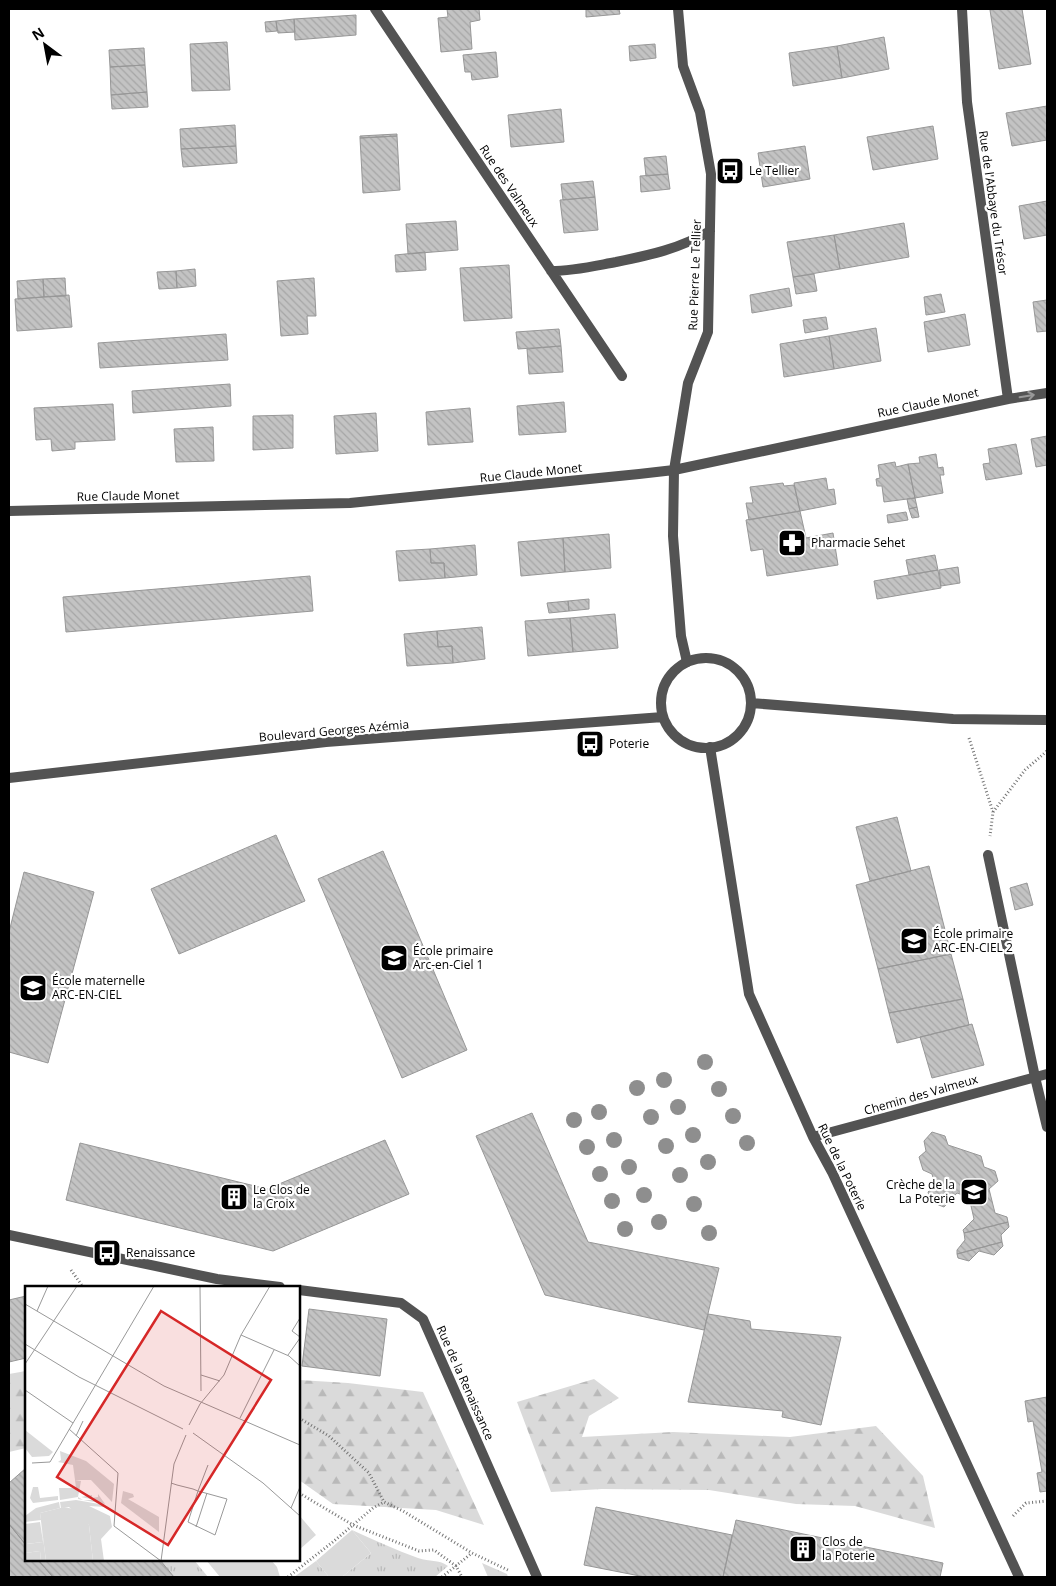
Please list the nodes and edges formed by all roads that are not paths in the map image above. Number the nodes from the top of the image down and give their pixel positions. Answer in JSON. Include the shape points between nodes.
{"nodes":[{"id":1,"x":375,"y":9,"type":"edge"},
{"id":2,"x":678,"y":9,"type":"edge"},
{"id":3,"x":962,"y":9,"type":"edge"},
{"id":4,"x":710,"y":230,"type":"junction"},
{"id":5,"x":551,"y":271,"type":"junction"},
{"id":6,"x":622,"y":376,"type":"dead end"},
{"id":7,"x":1047,"y":393,"type":"edge"},
{"id":8,"x":1008,"y":399,"type":"junction"},
{"id":9,"x":674,"y":470,"type":"junction"},
{"id":10,"x":9,"y":512,"type":"edge"},
{"id":11,"x":687,"y":662,"type":"junction"},
{"id":12,"x":751,"y":703,"type":"junction"},
{"id":13,"x":663,"y":718,"type":"junction"},
{"id":14,"x":1047,"y":720,"type":"edge"},
{"id":15,"x":710,"y":747,"type":"junction"},
{"id":16,"x":9,"y":778,"type":"edge"},
{"id":17,"x":988,"y":855,"type":"road end"},
{"id":18,"x":1047,"y":1074,"type":"edge"},
{"id":19,"x":1035,"y":1077,"type":"junction"},
{"id":20,"x":1047,"y":1127,"type":"edge"},
{"id":21,"x":813,"y":1137,"type":"junction"},
{"id":22,"x":9,"y":1235,"type":"edge"},
{"id":23,"x":272,"y":1286,"type":"edge"},
{"id":24,"x":300,"y":1290,"type":"edge"},
{"id":25,"x":537,"y":1577,"type":"edge"},
{"id":26,"x":1019,"y":1577,"type":"edge"}],
"edges":[{"from":1,"to":5,"type":"street","name":"Rue des Valmeux"},
{"from":2,"to":4,"type":"street","name":"Rue Pierre Le Tellier","via":[[683,66],[700,112],[710,174]]},
{"from":3,"to":8,"type":"street","name":"Rue de l'Abbaye du Trésor","via":[[967,102]]},
{"from":4,"to":5,"type":"street","via":[[664,252],[570,271]]},
{"from":4,"to":9,"type":"street","name":"Rue Pierre Le Tellier","via":[[708,332],[688,383]]},
{"from":5,"to":6,"type":"street","name":"Rue des Valmeux"},
{"from":8,"to":7,"type":"street","name":"Rue Claude Monet","one_way":true},
{"from":8,"to":9,"type":"street","name":"Rue Claude Monet"},
{"from":9,"to":10,"type":"street","name":"Rue Claude Monet","via":[[350,503]]},
{"from":9,"to":11,"type":"street","name":"Rue Pierre Le Tellier","via":[[673,536],[681,636]]},
{"from":11,"to":12,"type":"street","via":[[707,657],[730,664],[746,682]]},
{"from":11,"to":13,"type":"street","via":[[669,676],[664,685],[661,696]]},
{"from":12,"to":14,"type":"street","via":[[962,719]]},
{"from":12,"to":15,"type":"street","via":[[745,726],[739,733],[722,745]]},
{"from":13,"to":15,"type":"street","via":[[676,737],[698,747]]},
{"from":13,"to":16,"type":"street","name":"Boulevard Georges Azémia","via":[[326,742]]},
{"from":15,"to":21,"type":"street","name":"Rue de la Poterie","via":[[749,994]]},
{"from":17,"to":19,"type":"street"},
{"from":18,"to":19,"type":"street","name":"Chemin des Valmeux"},
{"from":19,"to":20,"type":"street"},
{"from":19,"to":21,"type":"street","name":"Chemin des Valmeux"},
{"from":21,"to":26,"type":"street","name":"Rue de la Poterie"},
{"from":22,"to":23,"type":"street","via":[[217,1279]]},
{"from":24,"to":25,"type":"street","name":"Rue de la Renaissance","via":[[402,1303],[423,1319]]}]}
